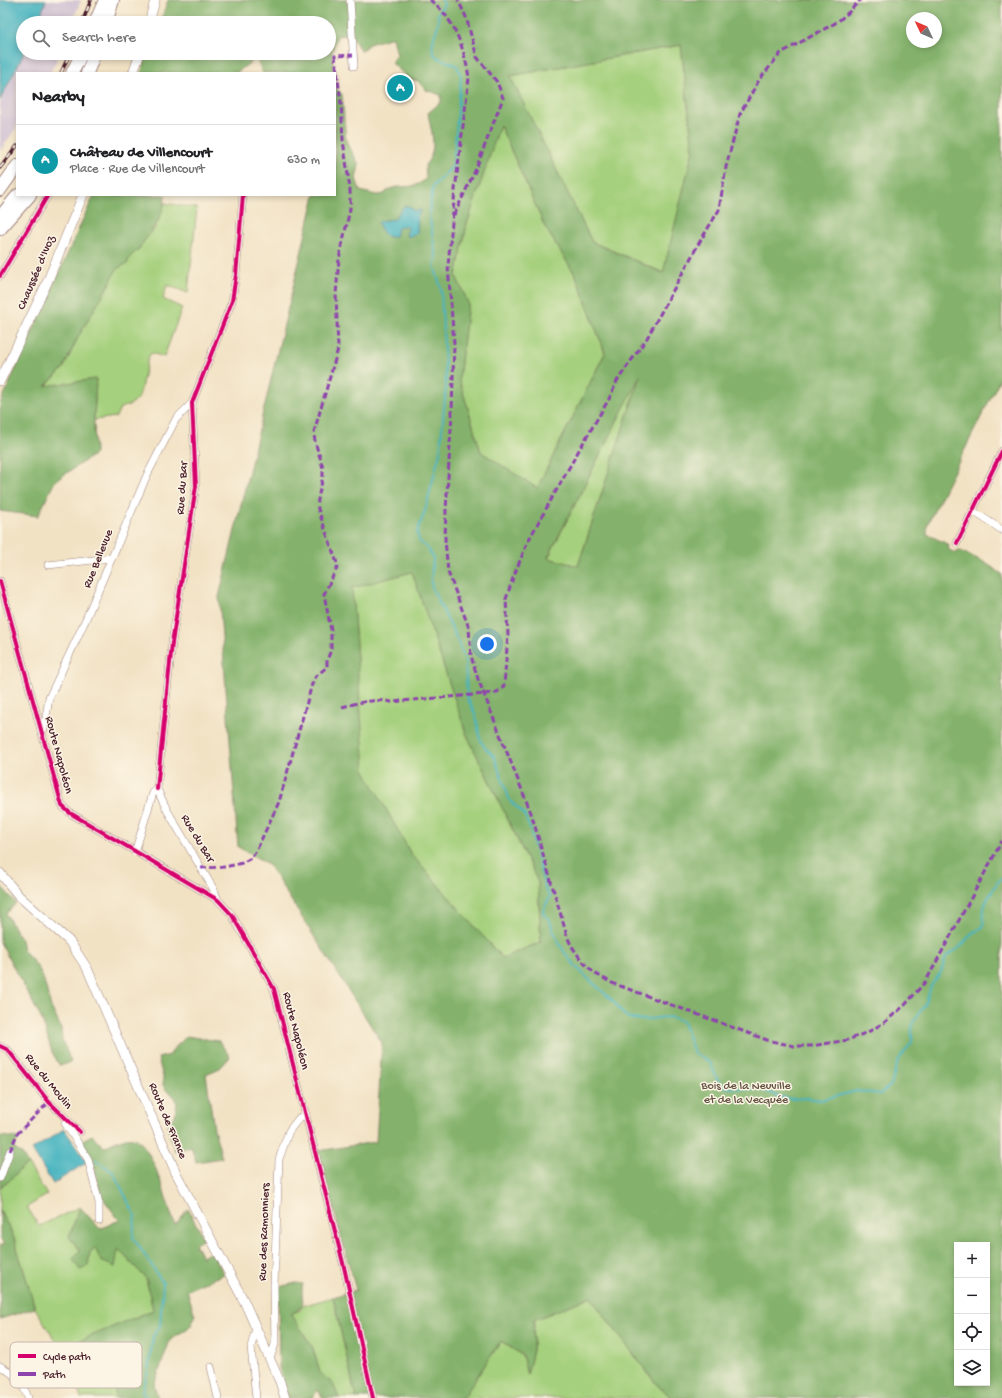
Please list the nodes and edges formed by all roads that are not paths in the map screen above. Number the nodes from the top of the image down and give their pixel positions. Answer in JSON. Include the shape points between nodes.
{"nodes":[{"id":1,"x":105,"y":0,"type":"edge"},
{"id":2,"x":113,"y":0,"type":"edge"},
{"id":3,"x":119,"y":0,"type":"edge"},
{"id":4,"x":155,"y":0,"type":"edge"},
{"id":5,"x":350,"y":0,"type":"edge"},
{"id":6,"x":98,"y":16,"type":"edge"},
{"id":7,"x":108,"y":16,"type":"edge"},
{"id":8,"x":115,"y":16,"type":"edge"},
{"id":9,"x":151,"y":16,"type":"edge"},
{"id":10,"x":78,"y":60,"type":"edge"},
{"id":11,"x":92,"y":60,"type":"edge"},
{"id":12,"x":99,"y":60,"type":"edge"},
{"id":13,"x":138,"y":60,"type":"edge"},
{"id":14,"x":354,"y":66,"type":"dead end"},
{"id":15,"x":72,"y":72,"type":"edge"},
{"id":16,"x":87,"y":72,"type":"edge"},
{"id":17,"x":93,"y":72,"type":"edge"},
{"id":18,"x":133,"y":72,"type":"edge"},
{"id":19,"x":16,"y":170,"type":"edge"},
{"id":20,"x":11,"y":192,"type":"edge"},
{"id":21,"x":29,"y":196,"type":"edge"},
{"id":22,"x":47,"y":196,"type":"edge"},
{"id":23,"x":83,"y":196,"type":"edge"},
{"id":24,"x":243,"y":196,"type":"edge"},
{"id":25,"x":1,"y":212,"type":"edge"},
{"id":26,"x":0,"y":229,"type":"edge"},
{"id":27,"x":0,"y":276,"type":"edge"},
{"id":28,"x":0,"y":382,"type":"edge"},
{"id":29,"x":192,"y":403,"type":"junction"},
{"id":30,"x":1002,"y":451,"type":"edge"},
{"id":31,"x":973,"y":511,"type":"junction"},
{"id":32,"x":1002,"y":530,"type":"edge"},
{"id":33,"x":957,"y":543,"type":"dead end"},
{"id":34,"x":111,"y":558,"type":"junction"},
{"id":35,"x":48,"y":565,"type":"dead end"},
{"id":36,"x":0,"y":581,"type":"edge"},
{"id":37,"x":41,"y":731,"type":"junction"},
{"id":38,"x":157,"y":789,"type":"junction"},
{"id":39,"x":135,"y":852,"type":"junction"},
{"id":40,"x":0,"y":873,"type":"edge"},
{"id":41,"x":218,"y":900,"type":"junction"},
{"id":42,"x":0,"y":1046,"type":"edge"},
{"id":43,"x":60,"y":1114,"type":"junction"},
{"id":44,"x":306,"y":1114,"type":"junction"},
{"id":45,"x":80,"y":1132,"type":"dead end"},
{"id":46,"x":10,"y":1151,"type":"dead end"},
{"id":47,"x":0,"y":1178,"type":"edge"},
{"id":48,"x":99,"y":1220,"type":"dead end"},
{"id":49,"x":256,"y":1328,"type":"junction"},
{"id":50,"x":270,"y":1359,"type":"junction"},
{"id":51,"x":0,"y":1366,"type":"edge"},
{"id":52,"x":211,"y":1367,"type":"dead end"},
{"id":53,"x":10,"y":1371,"type":"edge"},
{"id":54,"x":25,"y":1388,"type":"edge"},
{"id":55,"x":28,"y":1398,"type":"edge"},
{"id":56,"x":218,"y":1398,"type":"edge"},
{"id":57,"x":256,"y":1398,"type":"edge"},
{"id":58,"x":285,"y":1398,"type":"edge"},
{"id":59,"x":373,"y":1398,"type":"edge"}],
"edges":[{"from":1,"to":6,"type":"highway"},
{"from":2,"to":7,"type":"highway"},
{"from":3,"to":8,"type":"highway"},
{"from":4,"to":9,"type":"main road"},
{"from":5,"to":14,"type":"street"},
{"from":10,"to":15,"type":"highway"},
{"from":11,"to":16,"type":"highway"},
{"from":12,"to":17,"type":"highway"},
{"from":13,"to":18,"type":"main road"},
{"from":19,"to":20,"type":"highway"},
{"from":20,"to":25,"type":"highway"},
{"from":21,"to":26,"type":"highway"},
{"from":22,"to":27,"type":"street"},
{"from":23,"to":28,"type":"main road","name":"Chaussée d'Ivoz","via":[[46,285]]},
{"from":24,"to":29,"type":"street","name":"Rue du Bar","via":[[232,302]]},
{"from":29,"to":34,"type":"street","name":"Rue Bellevue","via":[[176,419],[165,437]]},
{"from":29,"to":38,"type":"street","name":"Rue du Bar","via":[[196,486],[172,643]]},
{"from":30,"to":31,"type":"street"},
{"from":31,"to":32,"type":"street"},
{"from":31,"to":33,"type":"street"},
{"from":34,"to":35,"type":"street"},
{"from":34,"to":37,"type":"street","name":"Rue Bellevue","via":[[49,698],[44,729]]},
{"from":36,"to":37,"type":"street","name":"Route Napoléon"},
{"from":37,"to":39,"type":"street","name":"Route Napoléon","via":[[62,806]]},
{"from":38,"to":39,"type":"street","name":"Rue du Bar","via":[[153,793]]},
{"from":38,"to":41,"type":"street","name":"Rue du Bar"},
{"from":39,"to":41,"type":"street","name":"Route Napoléon"},
{"from":40,"to":49,"type":"main road","name":"Route de France","via":[[19,896],[68,941],[87,968],[176,1173]]},
{"from":41,"to":44,"type":"street","name":"Route Napoléon","via":[[232,915],[272,982]]},
{"from":42,"to":43,"type":"street","name":"Rue du Moulin","via":[[13,1055]]},
{"from":43,"to":45,"type":"street","name":"Rue du Moulin"},
{"from":43,"to":48,"type":"street","via":[[88,1159],[99,1203]]},
{"from":44,"to":50,"type":"street","name":"Rue des Ramonniers","via":[[299,1118],[289,1131],[278,1165],[275,1344]]},
{"from":44,"to":59,"type":"street","name":"Route Napoléon"},
{"from":46,"to":47,"type":"street"},
{"from":49,"to":50,"type":"main road","name":"Route de France"},
{"from":49,"to":57,"type":"street","via":[[251,1347]]},
{"from":50,"to":58,"type":"main road","name":"Route de France"},
{"from":51,"to":53,"type":"street"},
{"from":52,"to":56,"type":"street"},
{"from":54,"to":55,"type":"street"}]}
